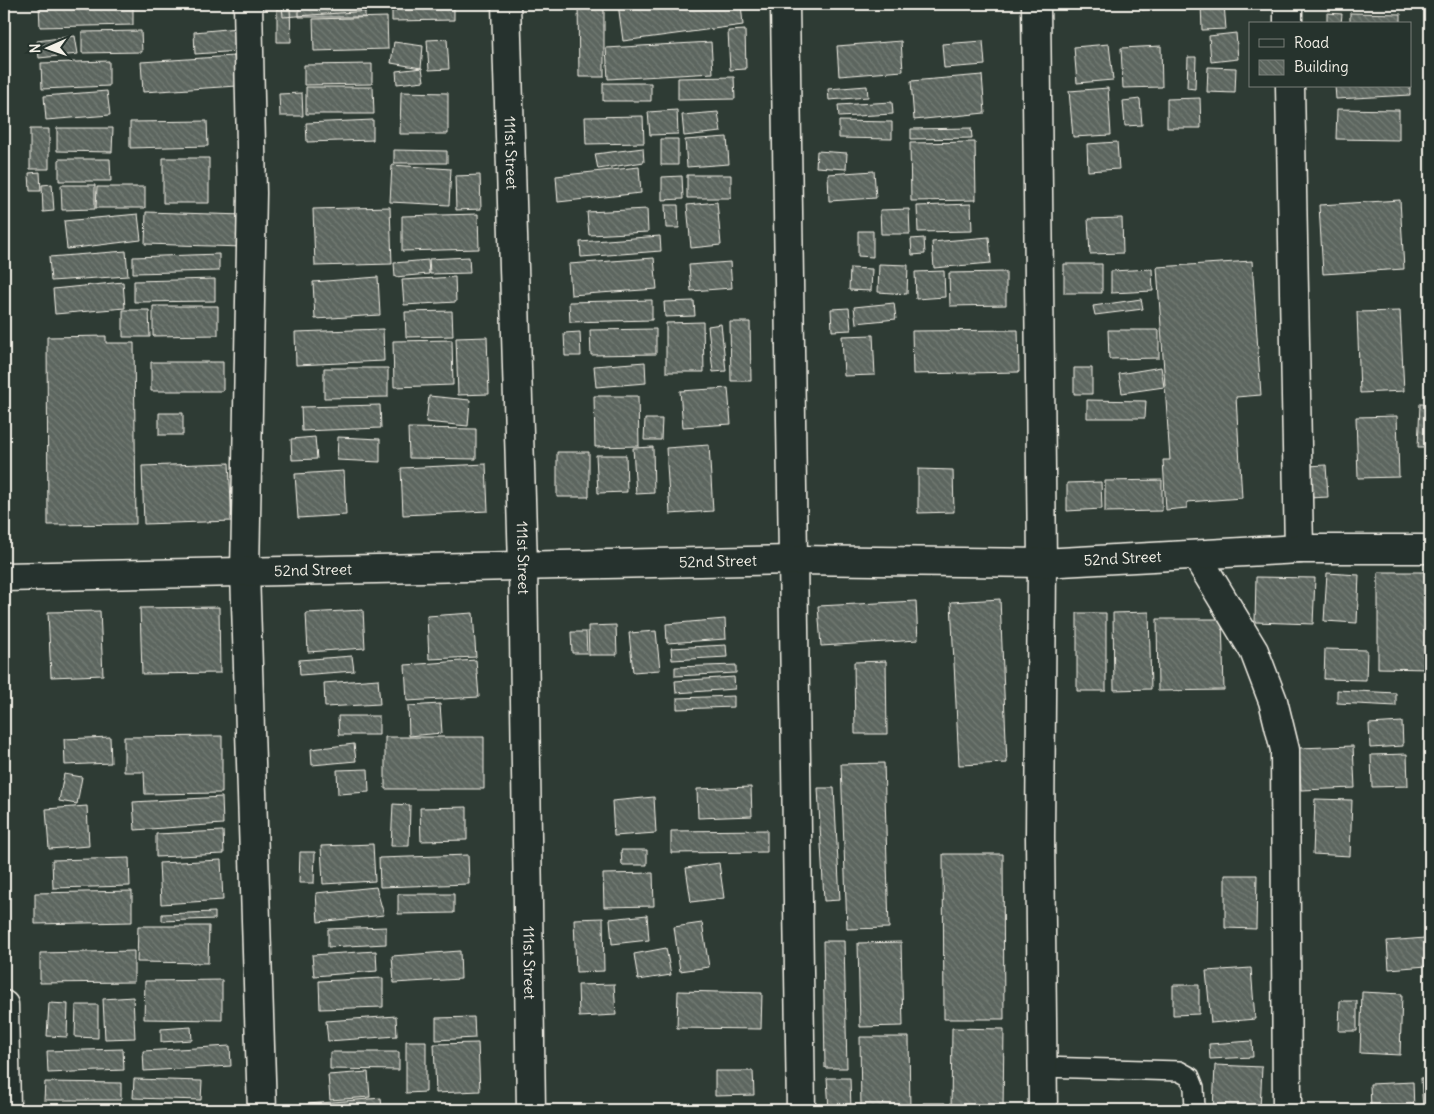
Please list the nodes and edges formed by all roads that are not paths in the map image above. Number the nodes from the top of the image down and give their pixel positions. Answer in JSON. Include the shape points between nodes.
{"nodes":[{"id":1,"x":248,"y":4,"type":"edge"},
{"id":2,"x":506,"y":4,"type":"edge"},
{"id":3,"x":785,"y":4,"type":"edge"},
{"id":4,"x":1036,"y":4,"type":"edge"},
{"id":5,"x":1288,"y":4,"type":"edge"},
{"id":6,"x":1288,"y":22,"type":"edge"},
{"id":7,"x":1290,"y":88,"type":"edge"},
{"id":8,"x":1299,"y":549,"type":"junction"},
{"id":9,"x":1430,"y":549,"type":"edge"},
{"id":10,"x":1196,"y":555,"type":"junction"},
{"id":11,"x":792,"y":560,"type":"junction"},
{"id":12,"x":1042,"y":563,"type":"junction"},
{"id":13,"x":523,"y":565,"type":"junction"},
{"id":14,"x":245,"y":572,"type":"junction"},
{"id":15,"x":4,"y":577,"type":"edge"},
{"id":16,"x":4,"y":1005,"type":"edge"},
{"id":17,"x":1042,"y":1067,"type":"junction"},
{"id":18,"x":6,"y":1110,"type":"edge"},
{"id":19,"x":262,"y":1110,"type":"edge"},
{"id":20,"x":531,"y":1110,"type":"edge"},
{"id":21,"x":800,"y":1110,"type":"edge"},
{"id":22,"x":1043,"y":1110,"type":"edge"},
{"id":23,"x":1195,"y":1110,"type":"edge"},
{"id":24,"x":1287,"y":1110,"type":"edge"}],
"edges":[{"from":1,"to":14,"type":"street","via":[[252,193]]},
{"from":2,"to":13,"type":"street","name":"111st Street"},
{"from":3,"to":11,"type":"street"},
{"from":4,"to":12,"type":"street"},
{"from":5,"to":6,"type":"street"},
{"from":7,"to":8,"type":"street"},
{"from":8,"to":9,"type":"street","name":"52nd Street"},
{"from":8,"to":10,"type":"street","name":"52nd Street"},
{"from":10,"to":12,"type":"street","name":"52nd Street"},
{"from":10,"to":24,"type":"street","via":[[1254,651],[1273,701],[1285,750]]},
{"from":11,"to":12,"type":"street","name":"52nd Street"},
{"from":11,"to":13,"type":"street","name":"52nd Street"},
{"from":11,"to":21,"type":"street"},
{"from":12,"to":17,"type":"street"},
{"from":13,"to":14,"type":"street","name":"52nd Street"},
{"from":13,"to":20,"type":"street","name":"111st Street"},
{"from":14,"to":15,"type":"street","name":"52nd Street"},
{"from":14,"to":19,"type":"street"},
{"from":16,"to":18,"type":"street"},
{"from":17,"to":22,"type":"street"},
{"from":17,"to":23,"type":"lane","via":[[1179,1071],[1190,1077]]}]}
